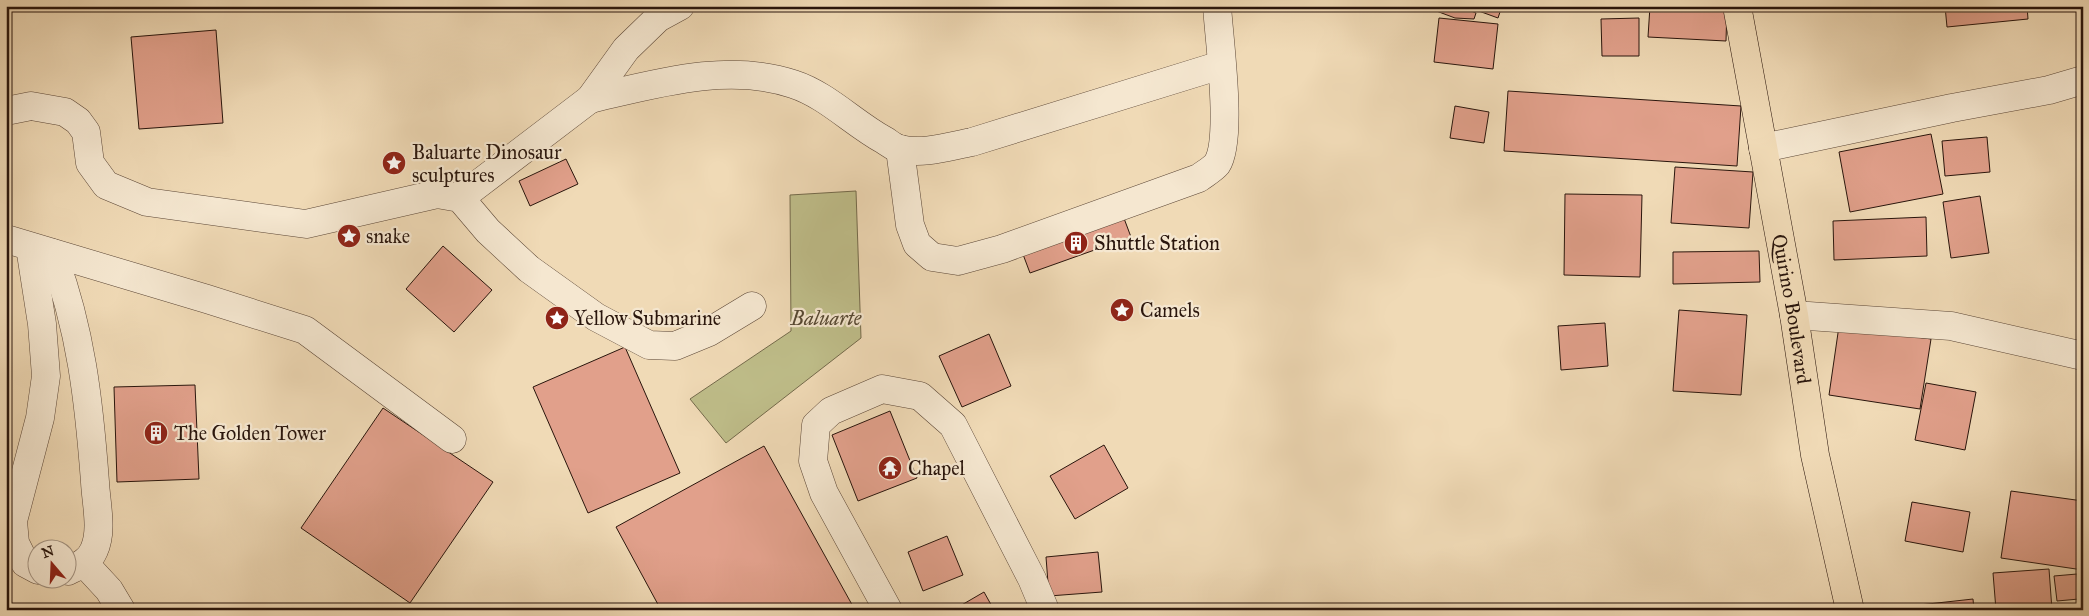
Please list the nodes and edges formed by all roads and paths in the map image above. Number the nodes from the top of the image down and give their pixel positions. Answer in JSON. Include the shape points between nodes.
{"nodes":[{"id":1,"x":680,"y":6,"type":"edge"},
{"id":2,"x":1217,"y":6,"type":"edge"},
{"id":3,"x":1737,"y":6,"type":"edge"},
{"id":4,"x":1221,"y":65,"type":"junction"},
{"id":5,"x":2083,"y":80,"type":"edge"},
{"id":6,"x":590,"y":99,"type":"junction"},
{"id":7,"x":6,"y":111,"type":"edge"},
{"id":8,"x":1763,"y":148,"type":"junction"},
{"id":9,"x":900,"y":149,"type":"junction"},
{"id":10,"x":460,"y":198,"type":"junction"},
{"id":11,"x":29,"y":247,"type":"edge"},
{"id":12,"x":752,"y":306,"type":"dead end"},
{"id":13,"x":1794,"y":315,"type":"junction"},
{"id":14,"x":2083,"y":356,"type":"edge"},
{"id":15,"x":452,"y":439,"type":"dead end"},
{"id":16,"x":28,"y":565,"type":"edge"},
{"id":17,"x":78,"y":565,"type":"edge"},
{"id":18,"x":78,"y":568,"type":"edge"},
{"id":19,"x":121,"y":610,"type":"edge"},
{"id":20,"x":888,"y":610,"type":"edge"},
{"id":21,"x":1045,"y":610,"type":"edge"},
{"id":22,"x":1850,"y":610,"type":"edge"}],
"edges":[{"from":1,"to":6,"type":"street","via":[[658,18],[626,49]]},
{"from":2,"to":4,"type":"street"},
{"from":3,"to":8,"type":"main road","name":"Quirino Boulevard"},
{"from":4,"to":9,"type":"street","via":[[972,142],[931,150]]},
{"from":4,"to":9,"type":"street","via":[[1224,146],[1217,164],[1199,178],[1002,249],[958,261],[932,257],[917,244],[910,225]]},
{"from":5,"to":8,"type":"street","via":[[2049,90]]},
{"from":6,"to":9,"type":"street","via":[[703,77],[750,76],[794,84]]},
{"from":6,"to":10,"type":"street"},
{"from":7,"to":10,"type":"street","via":[[31,106],[65,112],[78,120],[86,132],[90,163],[106,186],[147,202],[306,224],[437,194]]},
{"from":8,"to":13,"type":"main road","name":"Quirino Boulevard"},
{"from":10,"to":12,"type":"street","via":[[488,231],[529,269],[596,317],[649,345],[675,346],[709,332]]},
{"from":11,"to":15,"type":"street","via":[[305,330]]},
{"from":11,"to":16,"type":"street","via":[[42,324],[46,376],[40,418],[14,521],[15,544]]},
{"from":11,"to":17,"type":"street","via":[[67,292],[76,326],[91,427],[98,533],[94,551]]},
{"from":13,"to":14,"type":"street","via":[[1951,326]]},
{"from":13,"to":22,"type":"main road","name":"Quirino Boulevard","via":[[1815,455]]},
{"from":18,"to":19,"type":"street","via":[[109,590]]},
{"from":20,"to":21,"type":"street","via":[[824,493],[812,461],[816,425],[832,411],[882,389],[920,396],[953,425]]}]}
